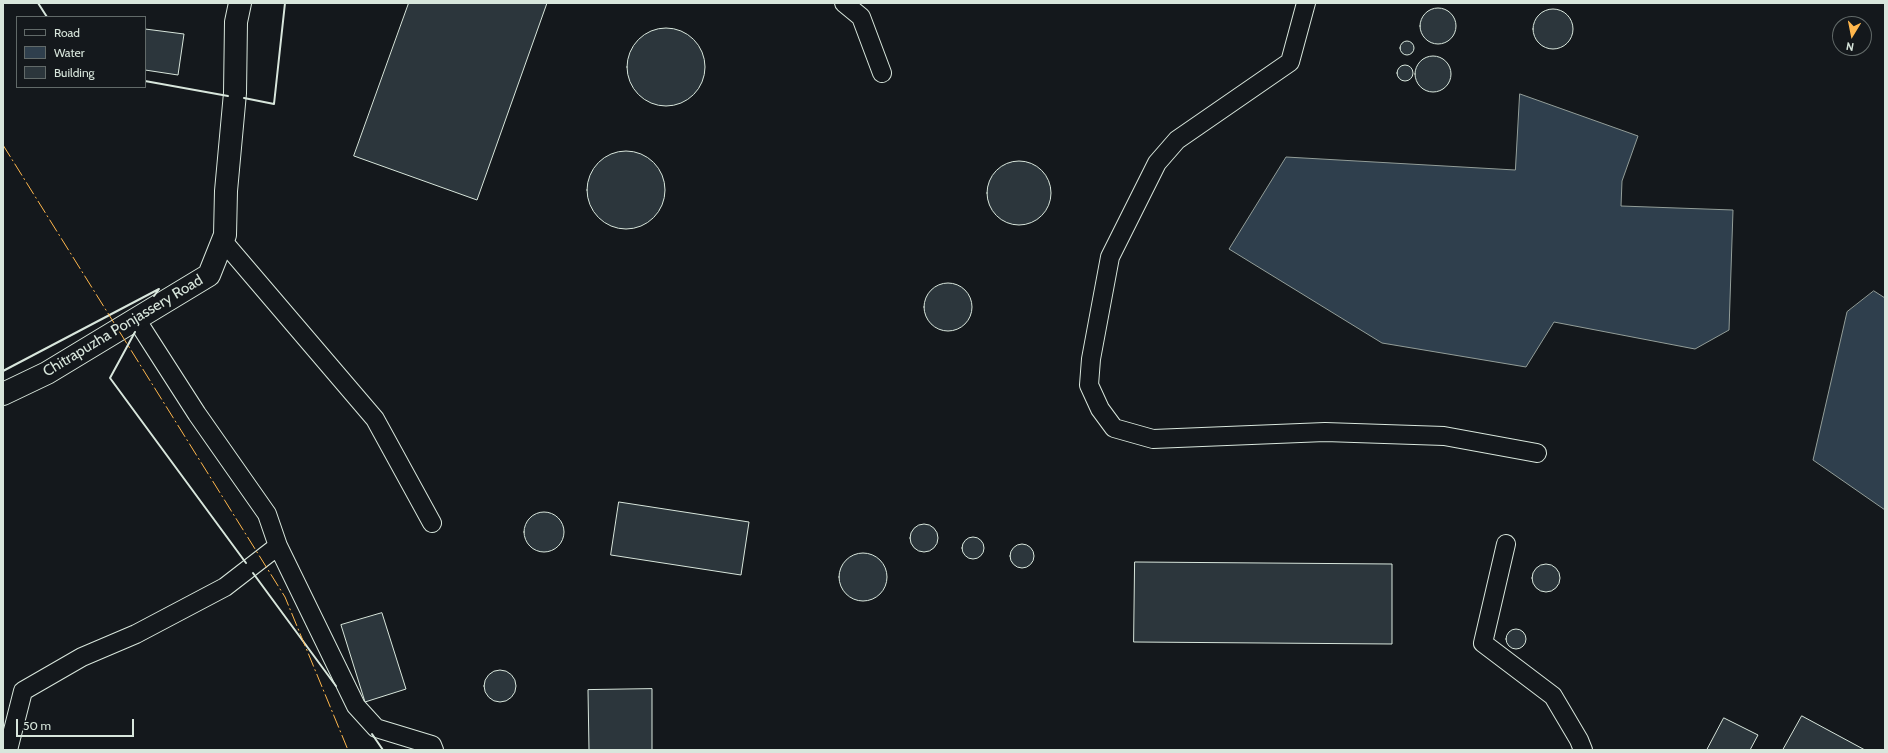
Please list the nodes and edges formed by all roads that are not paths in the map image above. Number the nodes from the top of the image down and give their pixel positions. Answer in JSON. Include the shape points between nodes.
{"nodes":[{"id":1,"x":240,"y":3,"type":"edge"},
{"id":2,"x":844,"y":3,"type":"edge"},
{"id":3,"x":1306,"y":3,"type":"edge"},
{"id":4,"x":882,"y":73,"type":"dead end"},
{"id":5,"x":223,"y":241,"type":"junction"},
{"id":6,"x":136,"y":319,"type":"junction"},
{"id":7,"x":3,"y":394,"type":"edge"},
{"id":8,"x":1537,"y":452,"type":"dead end"},
{"id":9,"x":432,"y":523,"type":"dead end"},
{"id":10,"x":1506,"y":544,"type":"dead end"},
{"id":11,"x":278,"y":546,"type":"junction"},
{"id":12,"x":433,"y":747,"type":"edge"},
{"id":13,"x":8,"y":750,"type":"edge"},
{"id":14,"x":1582,"y":750,"type":"edge"}],
"edges":[{"from":1,"to":5,"type":"main road","name":"Chitrapuzha Ponjassery Road","via":[[236,22],[235,93]]},
{"from":2,"to":4,"type":"street","via":[[861,17]]},
{"from":3,"to":8,"type":"street","via":[[1290,62],[1178,140],[1157,163],[1110,257],[1091,359],[1089,385],[1100,409],[1114,428],[1153,439],[1325,432],[1444,436]]},
{"from":5,"to":6,"type":"main road","name":"Chitrapuzha Ponjassery Road","via":[[209,275]]},
{"from":5,"to":9,"type":"street","via":[[375,419]]},
{"from":6,"to":7,"type":"main road","name":"Chitrapuzha Ponjassery Road","via":[[47,373]]},
{"from":6,"to":11,"type":"street","via":[[197,414],[267,514]]},
{"from":10,"to":14,"type":"street","via":[[1483,644],[1553,696],[1579,740]]},
{"from":11,"to":12,"type":"street","via":[[356,706],[376,728]]},
{"from":11,"to":13,"type":"street","via":[[225,587],[136,634],[82,657],[23,690]]}]}
